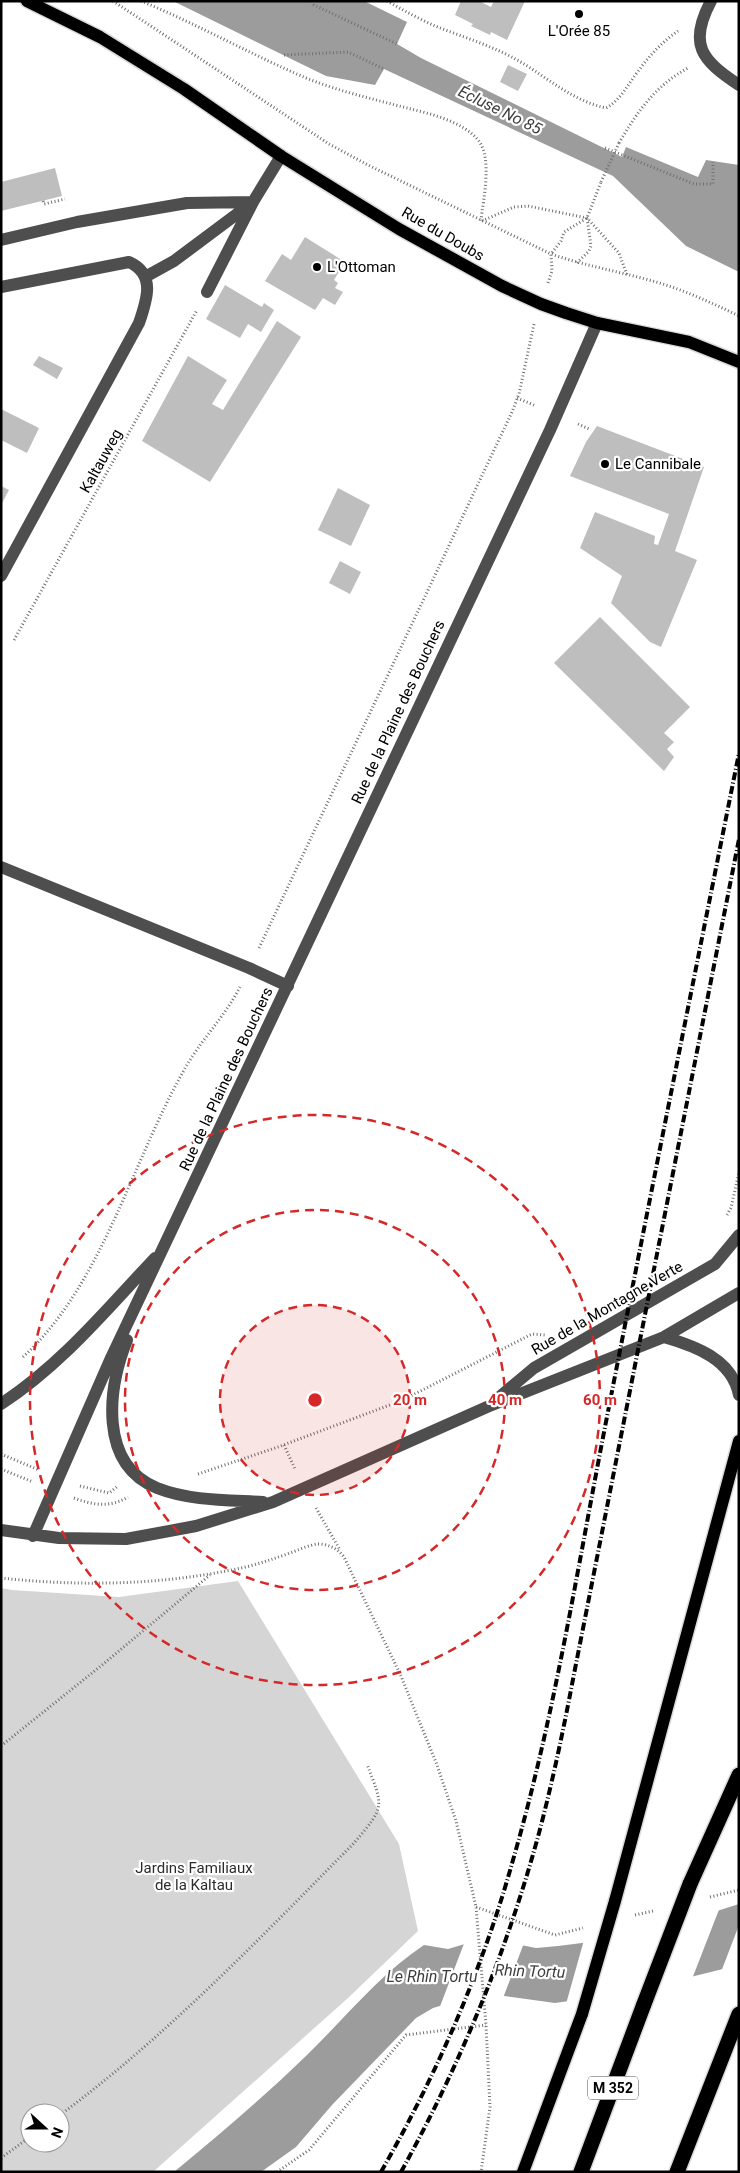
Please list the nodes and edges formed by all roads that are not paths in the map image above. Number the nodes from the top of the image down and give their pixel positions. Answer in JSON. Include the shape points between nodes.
{"nodes":[{"id":1,"x":26,"y":1,"type":"edge"},
{"id":2,"x":711,"y":1,"type":"edge"},
{"id":3,"x":739,"y":85,"type":"edge"},
{"id":4,"x":281,"y":156,"type":"junction"},
{"id":5,"x":253,"y":202,"type":"junction"},
{"id":6,"x":1,"y":240,"type":"edge"},
{"id":7,"x":146,"y":277,"type":"junction"},
{"id":8,"x":1,"y":287,"type":"edge"},
{"id":9,"x":207,"y":292,"type":"road end"},
{"id":10,"x":597,"y":323,"type":"junction"},
{"id":11,"x":739,"y":362,"type":"edge"},
{"id":12,"x":1,"y":576,"type":"edge"},
{"id":13,"x":1,"y":866,"type":"edge"},
{"id":14,"x":288,"y":986,"type":"junction"},
{"id":15,"x":739,"y":1235,"type":"edge"},
{"id":16,"x":163,"y":1249,"type":"junction"},
{"id":17,"x":739,"y":1293,"type":"edge"},
{"id":18,"x":664,"y":1337,"type":"junction"},
{"id":19,"x":739,"y":1395,"type":"edge"},
{"id":20,"x":1,"y":1404,"type":"edge"},
{"id":21,"x":487,"y":1407,"type":"junction"},
{"id":22,"x":739,"y":1441,"type":"edge"},
{"id":23,"x":273,"y":1502,"type":"junction"},
{"id":24,"x":1,"y":1530,"type":"edge"},
{"id":25,"x":33,"y":1536,"type":"junction"},
{"id":26,"x":739,"y":1775,"type":"edge"},
{"id":27,"x":739,"y":2014,"type":"edge"},
{"id":28,"x":523,"y":2172,"type":"edge"},
{"id":29,"x":581,"y":2172,"type":"edge"},
{"id":30,"x":677,"y":2172,"type":"edge"}],
"edges":[{"from":1,"to":4,"type":"main road","name":"Rue du Doubs","via":[[100,37],[184,89]]},
{"from":2,"to":3,"type":"street","via":[[699,31],[699,46],[722,74]]},
{"from":4,"to":5,"type":"street"},
{"from":4,"to":10,"type":"main road","name":"Rue du Doubs","via":[[502,286],[541,304]]},
{"from":5,"to":6,"type":"street","via":[[187,203],[77,222]]},
{"from":5,"to":7,"type":"street","via":[[174,261]]},
{"from":5,"to":9,"type":"street"},
{"from":7,"to":8,"type":"street","via":[[139,267],[129,262]]},
{"from":7,"to":12,"type":"street","via":[[147,300],[139,323]]},
{"from":10,"to":11,"type":"main road","via":[[689,342]]},
{"from":10,"to":14,"type":"street","name":"Rue de la Plaine des Bouchers","via":[[550,430]]},
{"from":13,"to":14,"type":"street"},
{"from":14,"to":16,"type":"street","name":"Rue de la Plaine des Bouchers"},
{"from":15,"to":21,"type":"street","name":"Rue de la Montagne Verte","via":[[715,1264],[534,1368]]},
{"from":16,"to":20,"type":"street","name":"Rue de la Plaine des Bouchers","via":[[66,1353],[41,1376]]},
{"from":16,"to":23,"type":"street","name":"Rue de la Montagne Verte","via":[[125,1347],[114,1388],[115,1441],[132,1472],[158,1488],[190,1497]]},
{"from":16,"to":25,"type":"street","name":"Rue de la Plaine des Bouchers"},
{"from":17,"to":18,"type":"street","name":"Rue de la Montagne Verte"},
{"from":18,"to":19,"type":"street","via":[[706,1352],[724,1367],[737,1384]]},
{"from":18,"to":21,"type":"street","name":"Rue de la Montagne Verte"},
{"from":21,"to":23,"type":"street","name":"Rue de la Montagne Verte"},
{"from":22,"to":28,"type":"main road","bridge":true,"via":[[582,2014]]},
{"from":23,"to":25,"type":"street","name":"Rue de la Montagne Verte","via":[[196,1526],[126,1539]]},
{"from":24,"to":25,"type":"street"},
{"from":26,"to":29,"type":"highway","number":"M 352","bridge":true,"via":[[690,1884]]},
{"from":27,"to":30,"type":"highway"}]}
